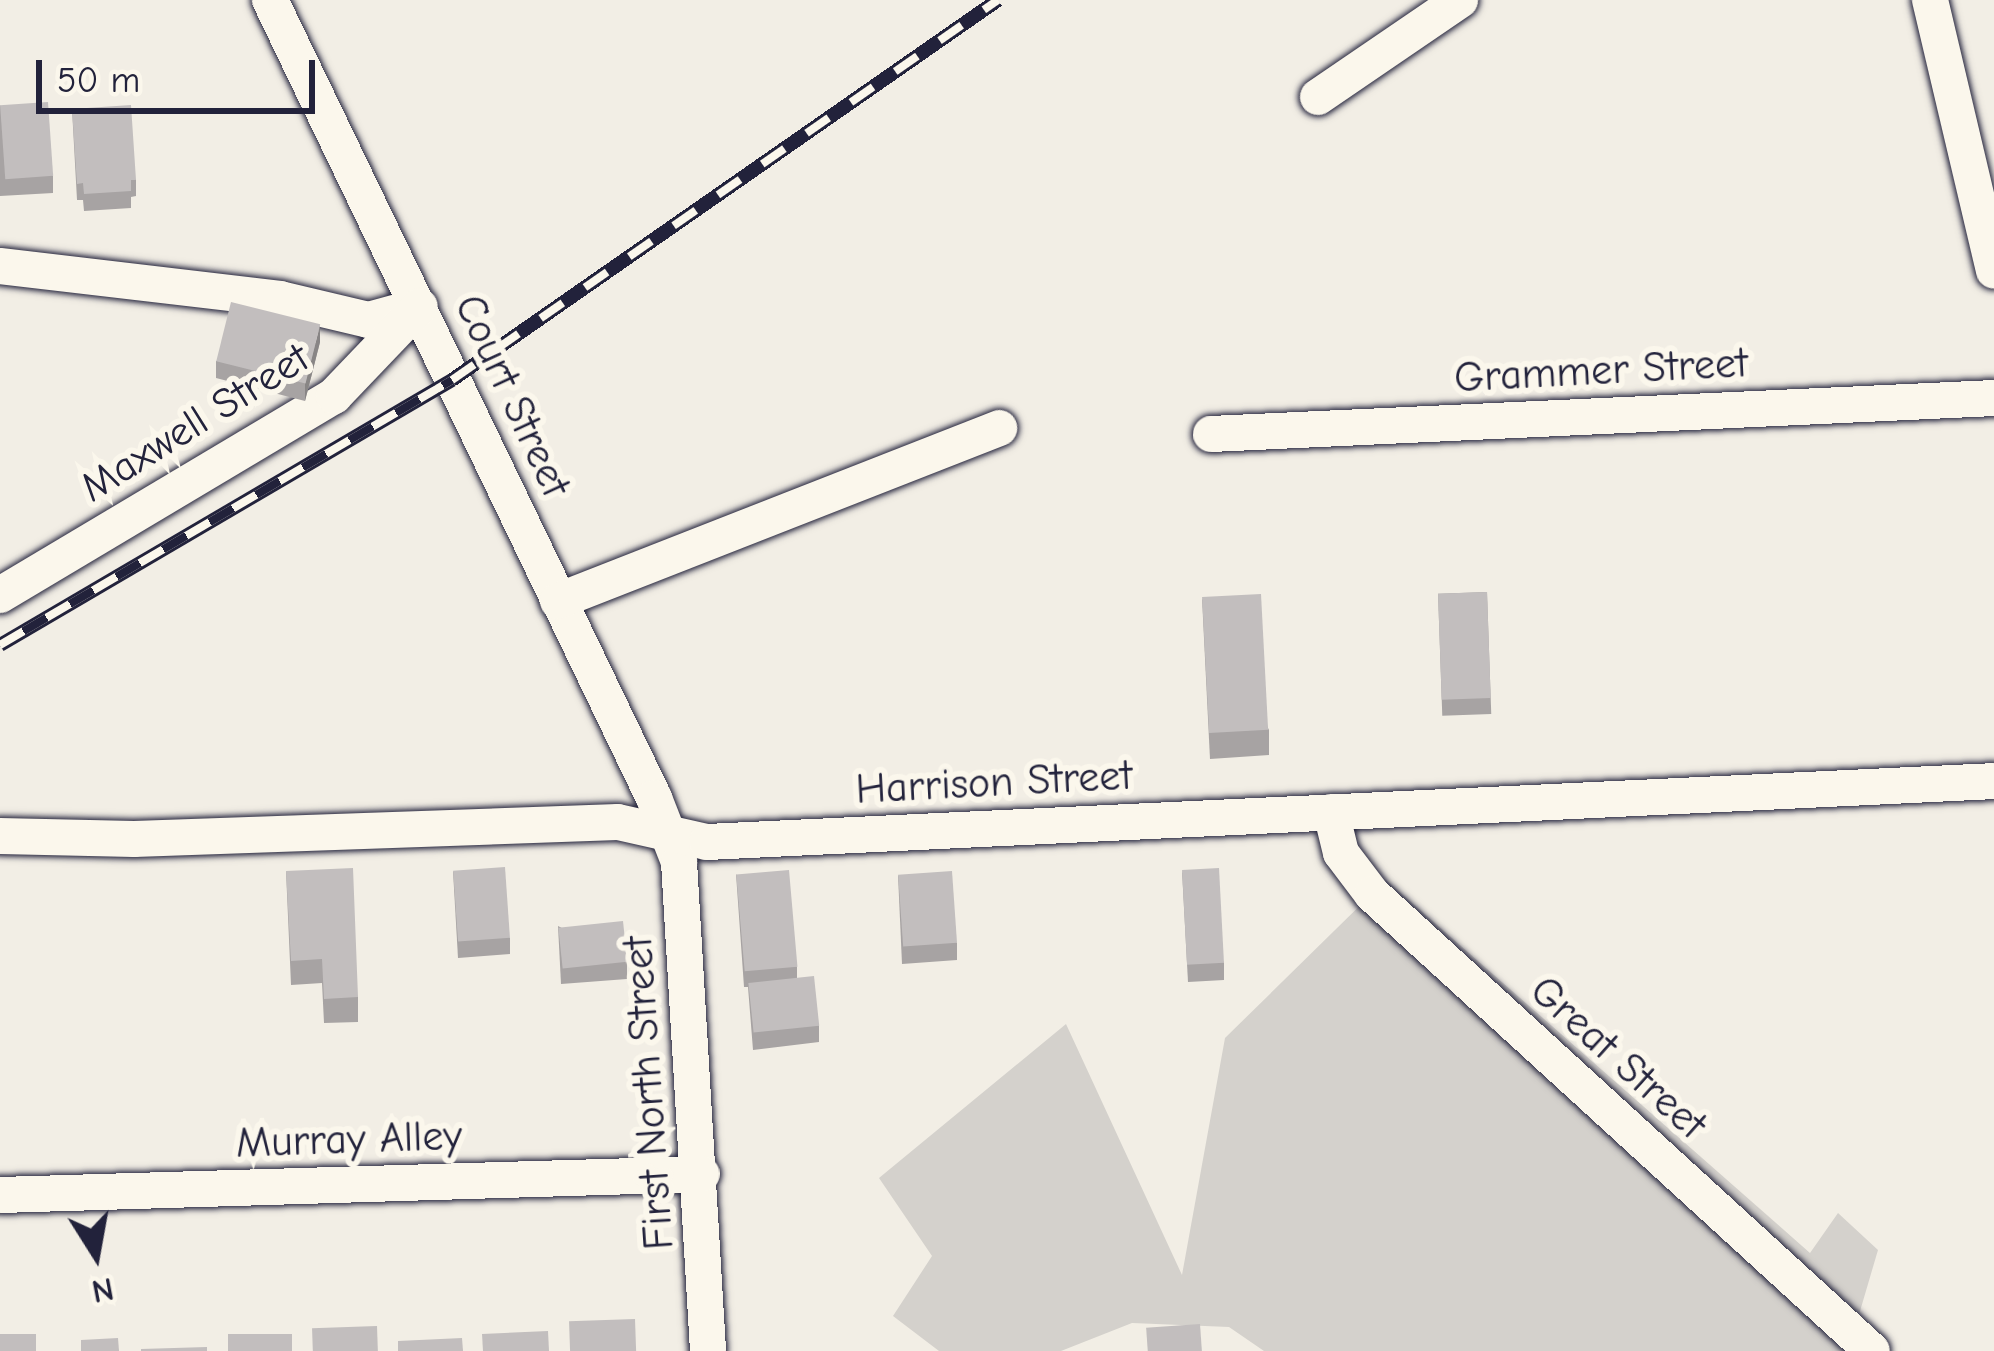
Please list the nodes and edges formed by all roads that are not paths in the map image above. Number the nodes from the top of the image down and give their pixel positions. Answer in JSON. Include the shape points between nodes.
{"nodes":[{"id":1,"x":270,"y":0,"type":"edge"},
{"id":2,"x":1460,"y":0,"type":"edge"},
{"id":3,"x":1930,"y":0,"type":"edge"},
{"id":4,"x":1318,"y":97,"type":"dead end"},
{"id":5,"x":1989,"y":233,"type":"edge"},
{"id":6,"x":0,"y":266,"type":"edge"},
{"id":7,"x":1994,"y":272,"type":"edge"},
{"id":8,"x":420,"y":306,"type":"junction"},
{"id":9,"x":1994,"y":398,"type":"edge"},
{"id":10,"x":999,"y":428,"type":"dead end"},
{"id":11,"x":1211,"y":434,"type":"dead end"},
{"id":12,"x":0,"y":595,"type":"edge"},
{"id":13,"x":559,"y":601,"type":"junction"},
{"id":14,"x":1994,"y":781,"type":"edge"},
{"id":15,"x":1331,"y":812,"type":"junction"},
{"id":16,"x":667,"y":833,"type":"junction"},
{"id":17,"x":0,"y":836,"type":"edge"},
{"id":18,"x":702,"y":1174,"type":"junction"},
{"id":19,"x":0,"y":1195,"type":"edge"},
{"id":20,"x":709,"y":1351,"type":"edge"},
{"id":21,"x":1872,"y":1351,"type":"edge"}],
"edges":[{"from":1,"to":8,"type":"street","name":"Court Street"},
{"from":2,"to":4,"type":"street"},
{"from":3,"to":5,"type":"street"},
{"from":5,"to":7,"type":"street"},
{"from":6,"to":8,"type":"street","via":[[280,299],[368,320]]},
{"from":8,"to":12,"type":"street","name":"Maxwell Street","via":[[334,396]]},
{"from":8,"to":13,"type":"street","name":"Court Street"},
{"from":9,"to":11,"type":"street","name":"Grammer Street"},
{"from":10,"to":13,"type":"street"},
{"from":13,"to":16,"type":"street","name":"Court Street"},
{"from":14,"to":15,"type":"street","name":"Harrison Street"},
{"from":15,"to":16,"type":"street","name":"Harrison Street","via":[[707,842]]},
{"from":15,"to":21,"type":"street","name":"Great Street","via":[[1341,853],[1372,894]]},
{"from":16,"to":17,"type":"street","name":"Harrison Street","via":[[618,822],[134,839]]},
{"from":16,"to":18,"type":"street","name":"First North Street","via":[[679,862]]},
{"from":18,"to":19,"type":"street","name":"Murray Alley"},
{"from":18,"to":20,"type":"street","name":"First North Street"}]}
